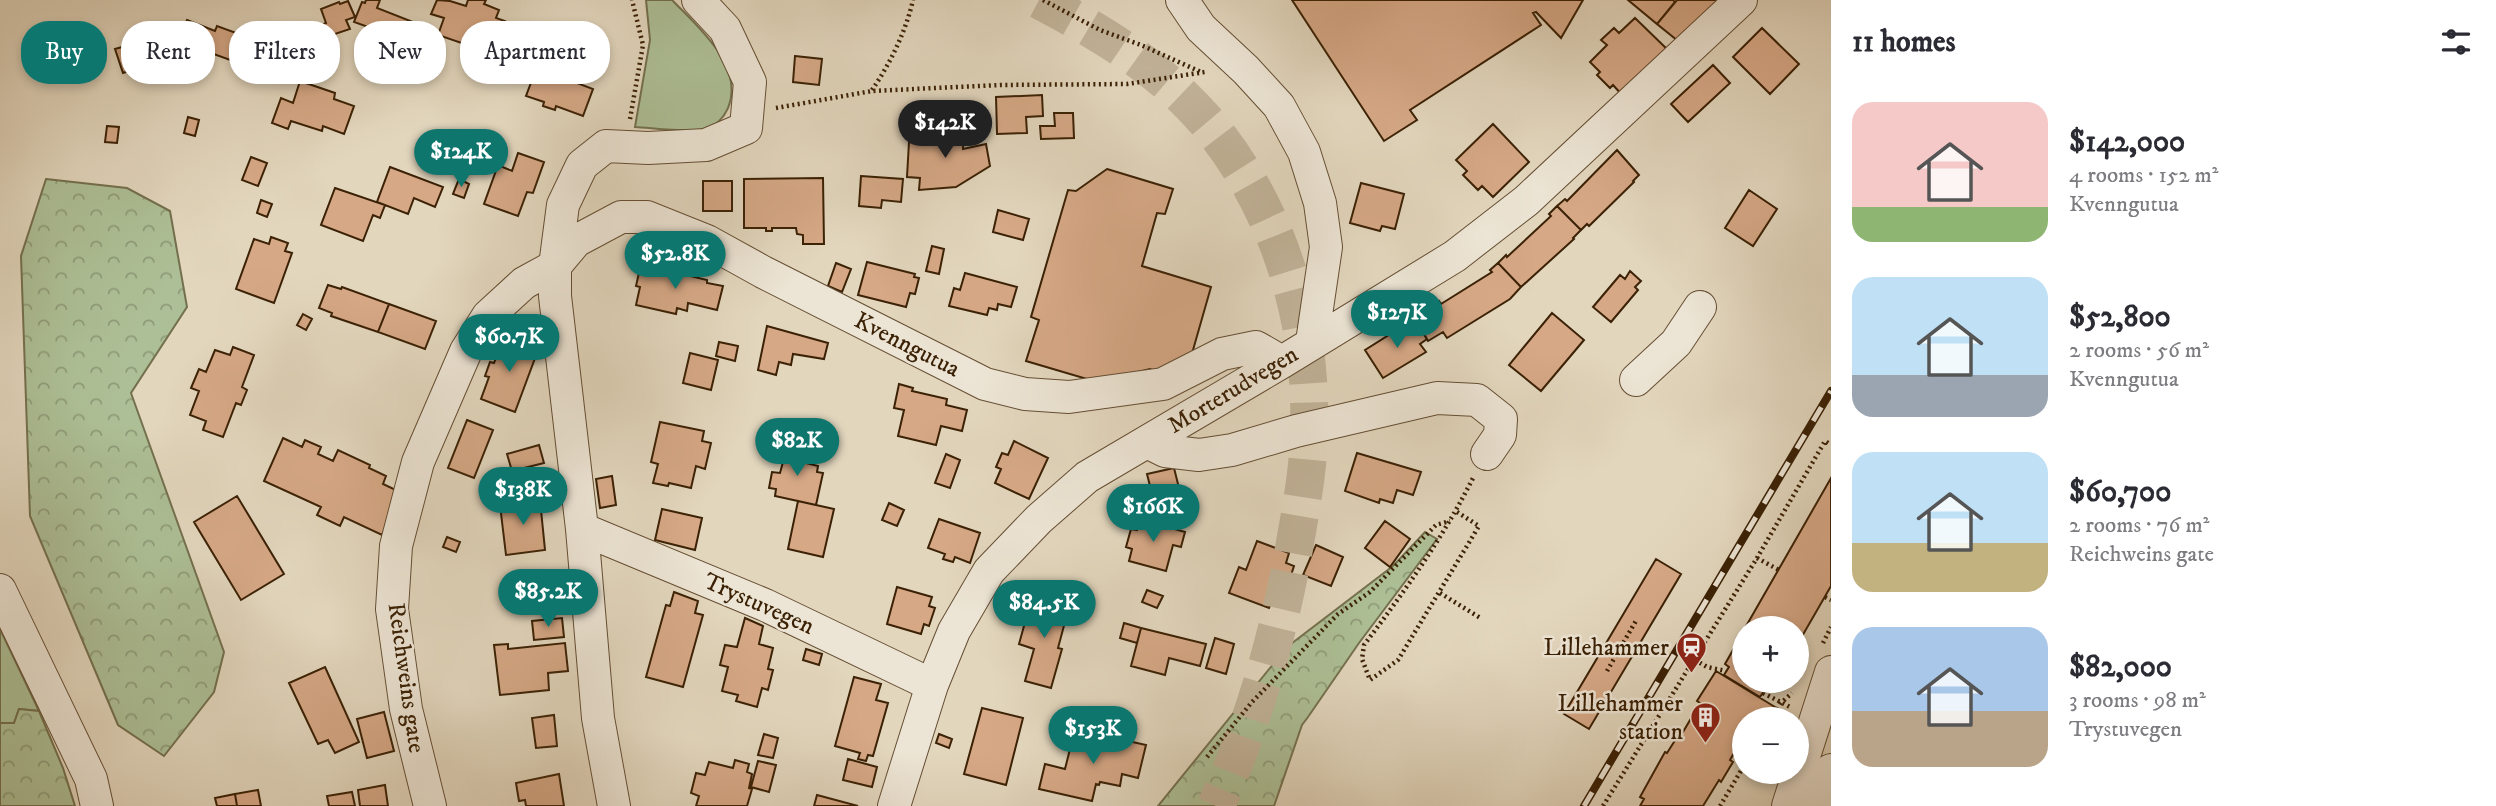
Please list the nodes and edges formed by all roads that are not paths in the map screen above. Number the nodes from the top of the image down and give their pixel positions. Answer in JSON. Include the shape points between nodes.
{"nodes":[{"id":1,"x":698,"y":0,"type":"edge"},
{"id":2,"x":1182,"y":0,"type":"edge"},
{"id":3,"x":1741,"y":0,"type":"edge"},
{"id":4,"x":555,"y":266,"type":"junction"},
{"id":5,"x":1700,"y":307,"type":"dead end"},
{"id":6,"x":1312,"y":342,"type":"junction"},
{"id":7,"x":1282,"y":362,"type":"junction"},
{"id":8,"x":1636,"y":380,"type":"dead end"},
{"id":9,"x":1147,"y":442,"type":"junction"},
{"id":10,"x":1487,"y":454,"type":"road end"},
{"id":11,"x":582,"y":529,"type":"junction"},
{"id":12,"x":0,"y":590,"type":"edge"},
{"id":13,"x":1831,"y":672,"type":"edge"},
{"id":14,"x":932,"y":685,"type":"junction"},
{"id":15,"x":1831,"y":770,"type":"edge"},
{"id":16,"x":97,"y":806,"type":"edge"},
{"id":17,"x":430,"y":806,"type":"edge"},
{"id":18,"x":614,"y":806,"type":"edge"},
{"id":19,"x":894,"y":806,"type":"edge"},
{"id":20,"x":1788,"y":806,"type":"edge"},
{"id":21,"x":1821,"y":806,"type":"edge"}],
"edges":[{"from":1,"to":4,"type":"street","via":[[726,29],[750,82],[746,128],[706,145],[606,146],[582,166],[563,205]]},
{"from":2,"to":6,"type":"street","via":[[1201,28],[1279,106],[1304,152],[1320,203],[1326,247]]},
{"from":3,"to":6,"type":"street","name":"Morterudvegen","via":[[1526,201],[1455,256]]},
{"from":4,"to":7,"type":"street","name":"Kvenngutua","via":[[576,241],[621,217],[647,217],[707,241],[985,384],[1025,394],[1069,397],[1163,384],[1222,354],[1256,347]]},
{"from":4,"to":11,"type":"street"},
{"from":4,"to":17,"type":"street","name":"Reichweins gate","via":[[524,283],[488,316],[466,351],[418,462],[396,546],[392,610],[406,709]]},
{"from":5,"to":8,"type":"street","via":[[1676,342]]},
{"from":6,"to":7,"type":"street","name":"Morterudvegen"},
{"from":7,"to":9,"type":"street","name":"Morterudvegen"},
{"from":9,"to":10,"type":"street","via":[[1166,451],[1199,455],[1232,450],[1437,398],[1477,400],[1501,419],[1500,435]]},
{"from":9,"to":14,"type":"street","name":"Morterudvegen","via":[[1087,477],[989,571],[954,631]]},
{"from":11,"to":14,"type":"street","name":"Trystuvegen","via":[[765,605]]},
{"from":11,"to":18,"type":"street","via":[[598,718]]},
{"from":12,"to":16,"type":"street","via":[[91,779]]},
{"from":13,"to":20,"type":"street"},
{"from":14,"to":19,"type":"street","name":"Morterudvegen"},
{"from":15,"to":21,"type":"street"}]}
